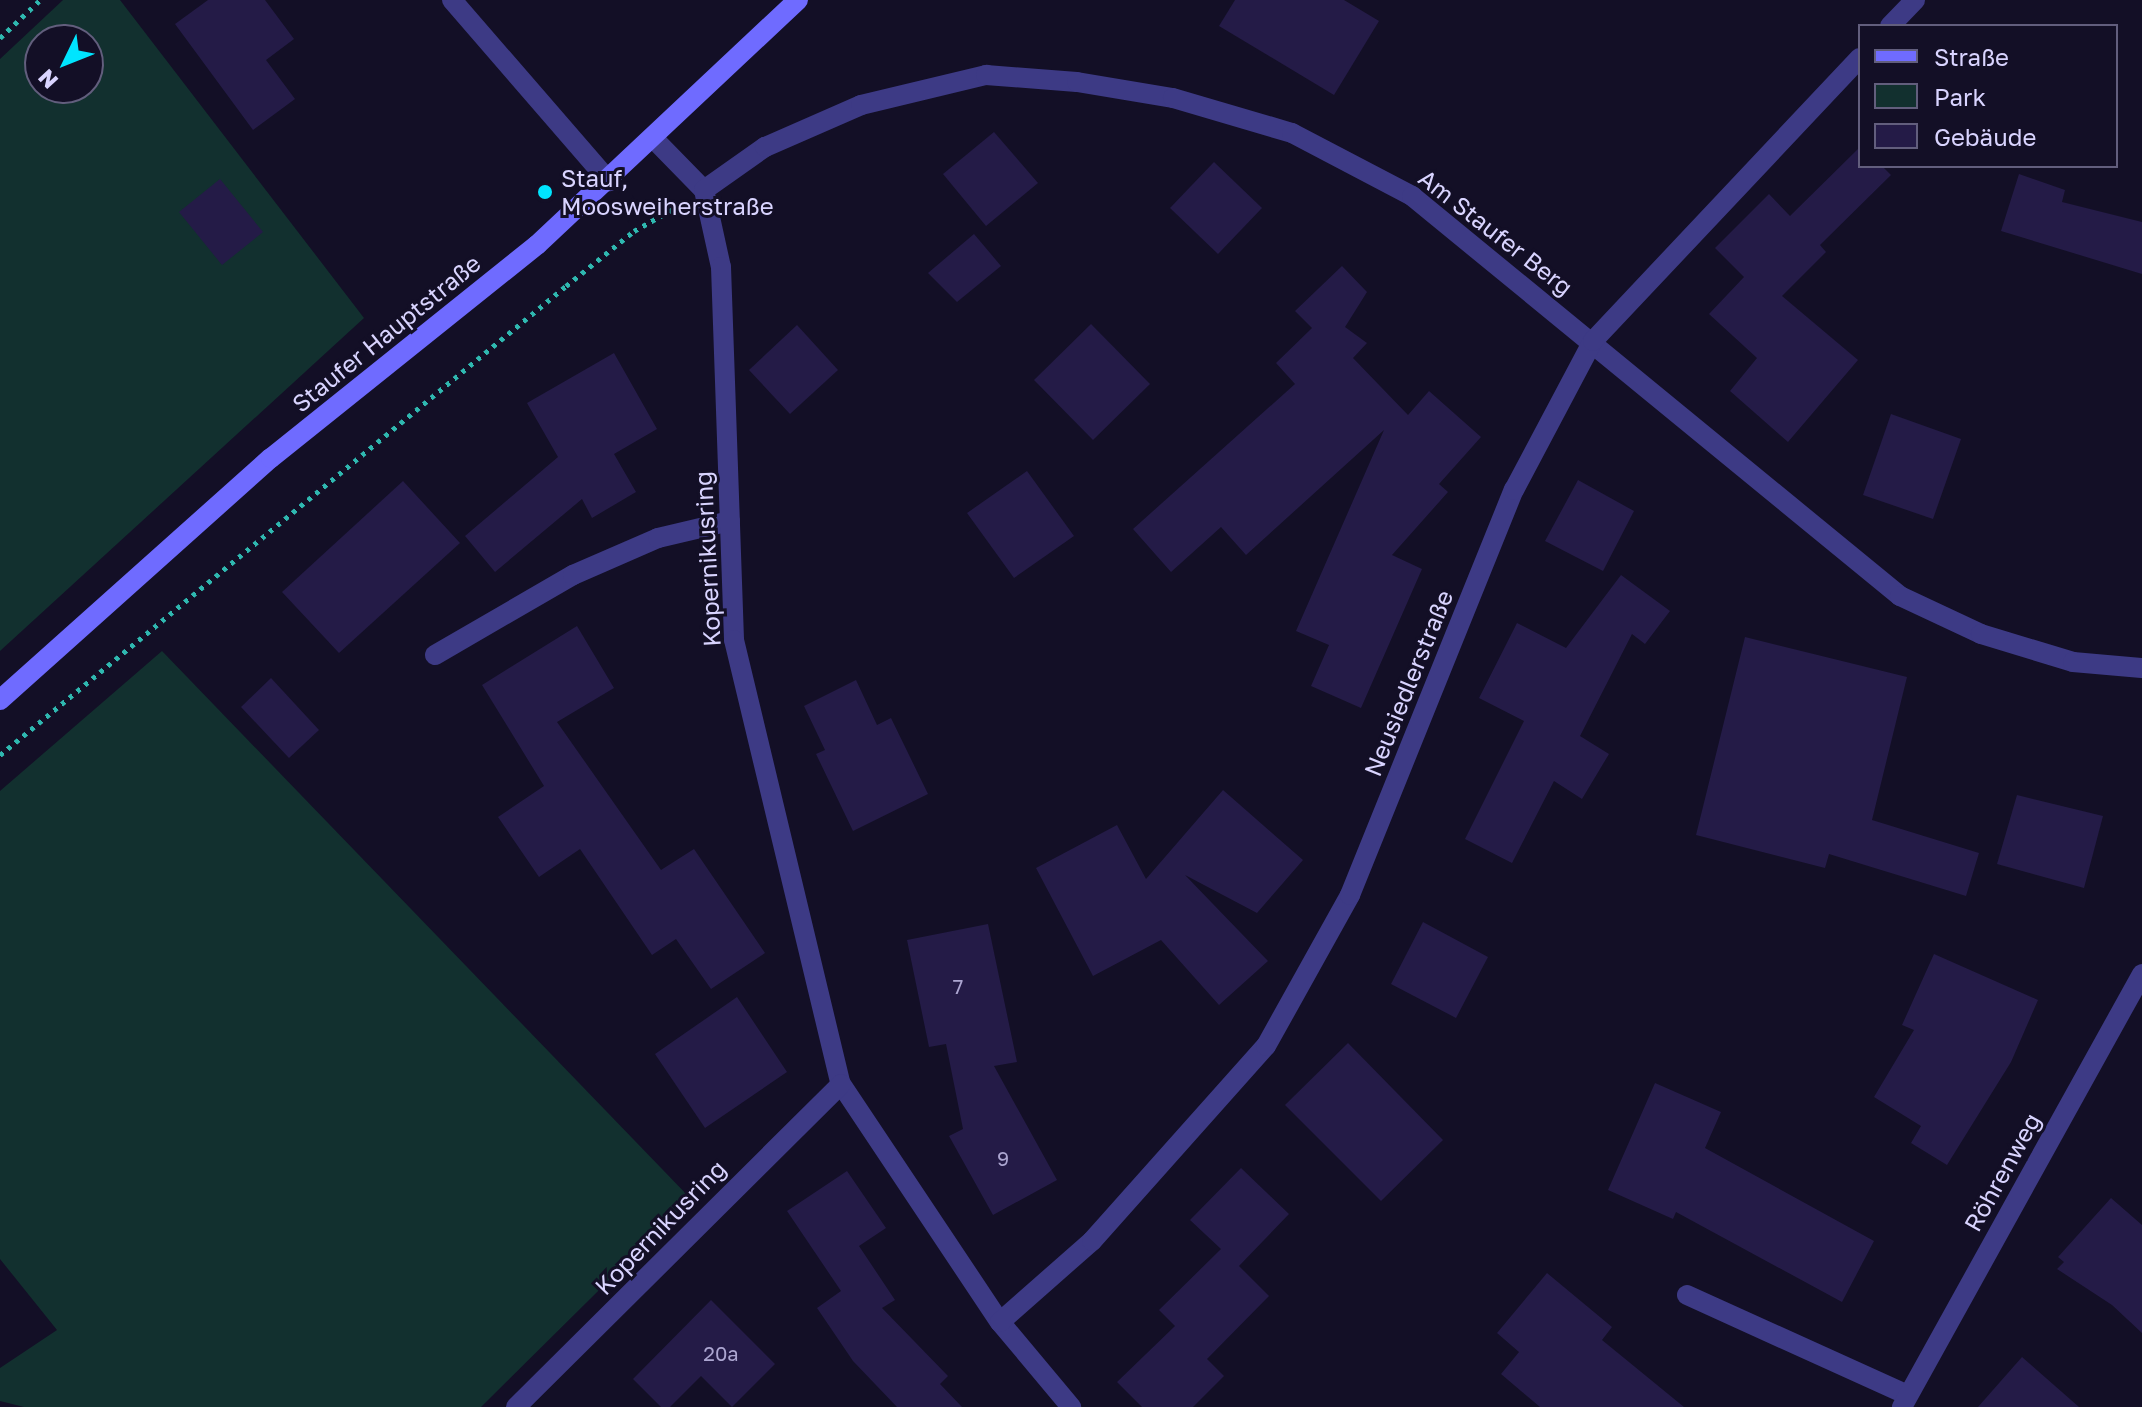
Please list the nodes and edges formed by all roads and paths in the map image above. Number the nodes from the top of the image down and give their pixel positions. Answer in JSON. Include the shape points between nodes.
{"nodes":[{"id":1,"x":40,"y":0,"type":"edge"},
{"id":2,"x":452,"y":0,"type":"edge"},
{"id":3,"x":798,"y":0,"type":"edge"},
{"id":4,"x":1915,"y":0,"type":"edge"},
{"id":5,"x":1892,"y":24,"type":"edge"},
{"id":6,"x":0,"y":38,"type":"edge"},
{"id":7,"x":1858,"y":60,"type":"edge"},
{"id":8,"x":653,"y":138,"type":"junction"},
{"id":9,"x":609,"y":181,"type":"junction"},
{"id":10,"x":704,"y":190,"type":"junction"},
{"id":11,"x":1593,"y":341,"type":"junction"},
{"id":12,"x":730,"y":521,"type":"junction"},
{"id":13,"x":435,"y":655,"type":"dead end"},
{"id":14,"x":2142,"y":668,"type":"edge"},
{"id":15,"x":0,"y":700,"type":"edge"},
{"id":16,"x":0,"y":755,"type":"edge"},
{"id":17,"x":2142,"y":974,"type":"edge"},
{"id":18,"x":841,"y":1084,"type":"junction"},
{"id":19,"x":1687,"y":1295,"type":"dead end"},
{"id":20,"x":1000,"y":1322,"type":"junction"},
{"id":21,"x":1905,"y":1401,"type":"edge"},
{"id":22,"x":516,"y":1407,"type":"edge"},
{"id":23,"x":1071,"y":1407,"type":"edge"}],
"edges":[{"from":1,"to":6,"type":"path"},
{"from":2,"to":9,"type":"street"},
{"from":3,"to":8,"type":"street","name":"Staufer Hauptstraße"},
{"from":4,"to":5,"type":"street"},
{"from":7,"to":11,"type":"street","name":"Neusiedlerstraße"},
{"from":8,"to":9,"type":"street","name":"Staufer Hauptstraße"},
{"from":8,"to":10,"type":"street"},
{"from":9,"to":15,"type":"street","name":"Staufer Hauptstraße","via":[[271,458]]},
{"from":10,"to":11,"type":"street","name":"Am Staufer Berg","via":[[765,147],[861,105],[986,75],[1105,86],[1173,98],[1292,133],[1412,196]]},
{"from":10,"to":12,"type":"street","name":"Kopernikusring","via":[[721,267]]},
{"from":10,"to":16,"type":"path","via":[[634,231]]},
{"from":11,"to":14,"type":"street","name":"Am Staufer Berg","via":[[1900,596],[1981,634],[2073,662]]},
{"from":11,"to":20,"type":"street","name":"Neusiedlerstraße","via":[[1514,490],[1350,895],[1266,1046],[1092,1241]]},
{"from":12,"to":13,"type":"street","via":[[658,538],[573,575]]},
{"from":12,"to":18,"type":"street","name":"Kopernikusring","via":[[734,640]]},
{"from":17,"to":21,"type":"street","name":"Röhrenweg"},
{"from":18,"to":20,"type":"street","name":"Kopernikusring"},
{"from":18,"to":22,"type":"street","name":"Kopernikusring"},
{"from":19,"to":21,"type":"street","name":"Röhrenweg"},
{"from":20,"to":23,"type":"street","name":"Kopernikusring"}]}
